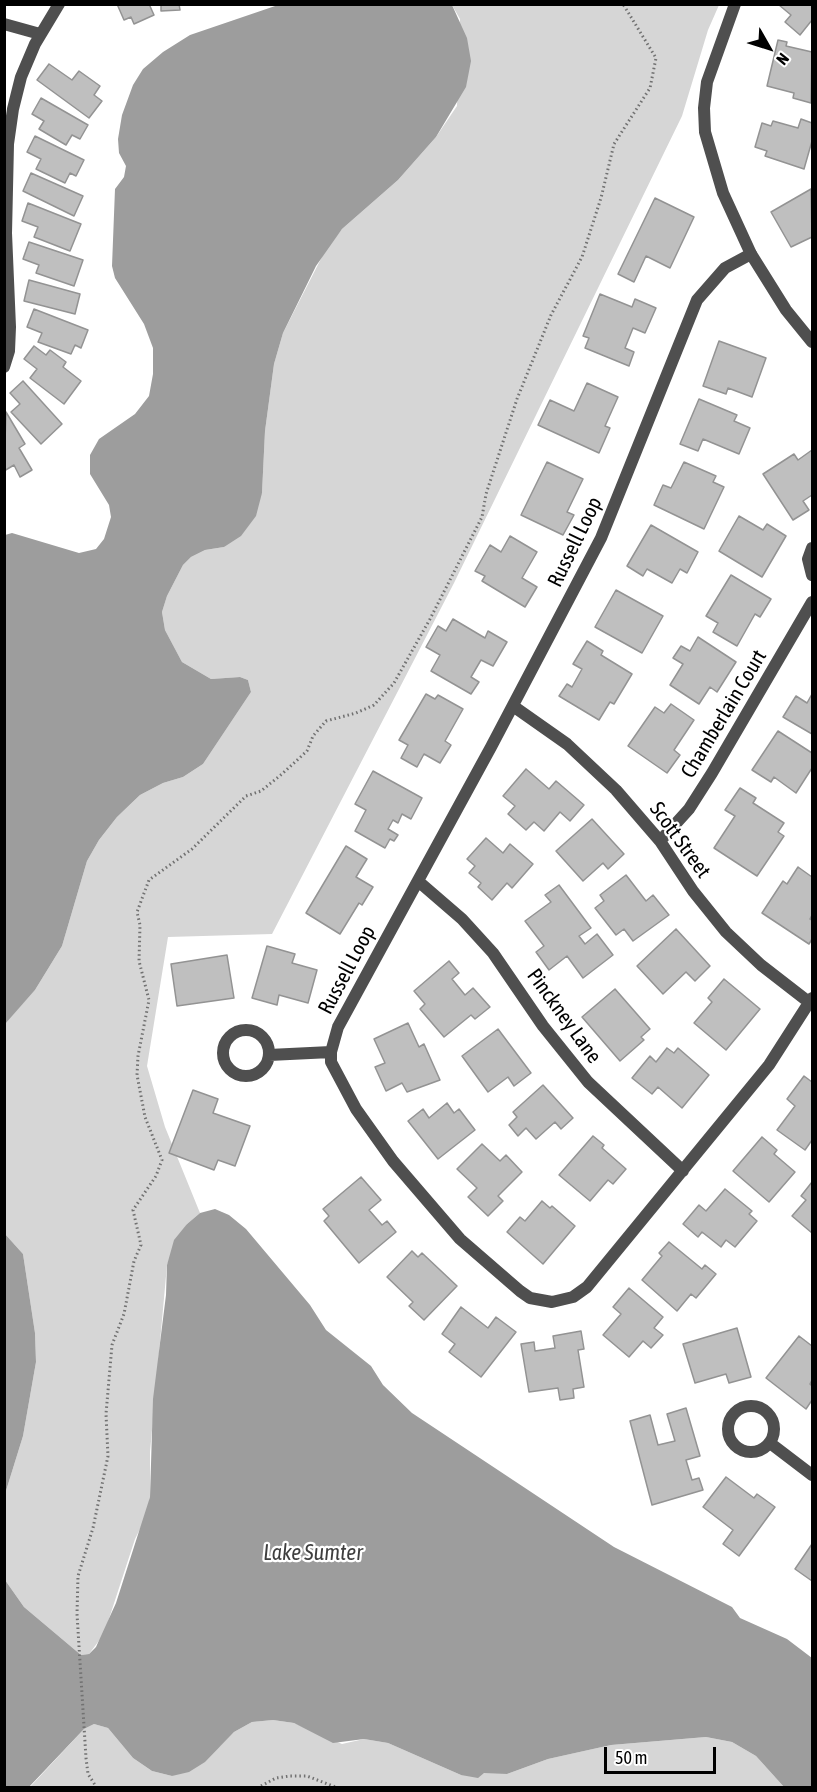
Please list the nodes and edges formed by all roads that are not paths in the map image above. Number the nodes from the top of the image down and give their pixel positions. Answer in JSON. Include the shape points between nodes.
{"nodes":[{"id":1,"x":59,"y":4,"type":"edge"},
{"id":2,"x":735,"y":4,"type":"edge"},
{"id":3,"x":4,"y":24,"type":"edge"},
{"id":4,"x":40,"y":33,"type":"junction"},
{"id":5,"x":6,"y":193,"type":"edge"},
{"id":6,"x":751,"y":254,"type":"junction"},
{"id":7,"x":813,"y":342,"type":"edge"},
{"id":8,"x":5,"y":365,"type":"edge"},
{"id":9,"x":813,"y":548,"type":"edge"},
{"id":10,"x":813,"y":574,"type":"edge"},
{"id":11,"x":813,"y":602,"type":"edge"},
{"id":12,"x":513,"y":706,"type":"junction"},
{"id":13,"x":660,"y":841,"type":"junction"},
{"id":14,"x":418,"y":881,"type":"junction"},
{"id":15,"x":811,"y":1001,"type":"edge"},
{"id":16,"x":331,"y":1052,"type":"junction"},
{"id":17,"x":269,"y":1055,"type":"dead end"},
{"id":18,"x":683,"y":1171,"type":"junction"},
{"id":19,"x":770,"y":1443,"type":"dead end"},
{"id":20,"x":813,"y":1475,"type":"edge"}],
"edges":[{"from":1,"to":4,"type":"street"},
{"from":2,"to":6,"type":"street","via":[[707,82],[705,124],[723,193]]},
{"from":3,"to":4,"type":"street"},
{"from":4,"to":5,"type":"street","via":[[21,77],[13,109]]},
{"from":5,"to":8,"type":"street","via":[[10,327]]},
{"from":6,"to":7,"type":"street","via":[[786,310]]},
{"from":6,"to":12,"type":"street","name":"Russell Loop","via":[[725,268],[697,300],[601,538]]},
{"from":9,"to":10,"type":"street","via":[[808,559]]},
{"from":11,"to":13,"type":"street","name":"Chamberlain Court","via":[[689,809]]},
{"from":12,"to":13,"type":"street","name":"Scott Street","via":[[596,770]]},
{"from":12,"to":14,"type":"street","name":"Russell Loop"},
{"from":13,"to":15,"type":"street","name":"Scott Street","via":[[726,932],[761,965]]},
{"from":14,"to":16,"type":"street","name":"Russell Loop","via":[[338,1026]]},
{"from":14,"to":18,"type":"street","name":"Pinckney Lane","via":[[462,919],[493,953],[543,1026],[588,1082]]},
{"from":15,"to":18,"type":"street","via":[[769,1065]]},
{"from":16,"to":17,"type":"street"},
{"from":16,"to":18,"type":"street","via":[[335,1074],[356,1109],[429,1204],[495,1270],[540,1301],[562,1301],[587,1287]]},
{"from":19,"to":20,"type":"street"}]}
